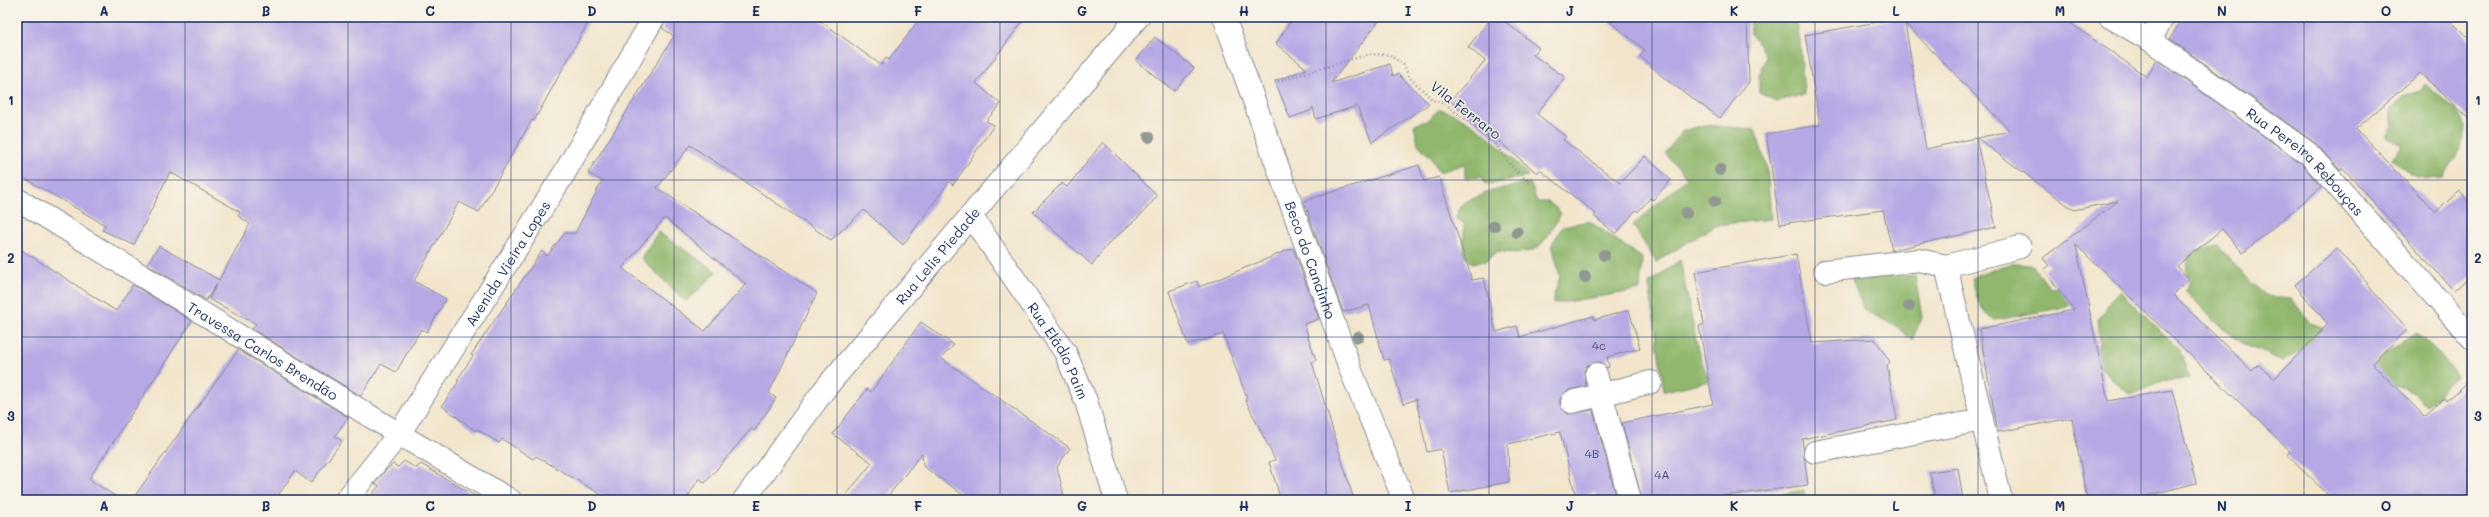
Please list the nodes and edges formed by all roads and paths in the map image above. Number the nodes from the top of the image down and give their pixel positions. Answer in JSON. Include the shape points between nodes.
{"nodes":[{"id":1,"x":654,"y":17,"type":"edge"},
{"id":2,"x":1138,"y":17,"type":"edge"},
{"id":3,"x":1224,"y":17,"type":"edge"},
{"id":4,"x":2110,"y":17,"type":"edge"},
{"id":5,"x":2164,"y":17,"type":"edge"},
{"id":6,"x":2150,"y":40,"type":"junction"},
{"id":7,"x":1251,"y":90,"type":"junction"},
{"id":8,"x":1530,"y":183,"type":"dead end"},
{"id":9,"x":17,"y":199,"type":"edge"},
{"id":10,"x":971,"y":216,"type":"junction"},
{"id":11,"x":2020,"y":247,"type":"dead end"},
{"id":12,"x":1946,"y":266,"type":"junction"},
{"id":13,"x":1825,"y":271,"type":"dead end"},
{"id":14,"x":2472,"y":338,"type":"edge"},
{"id":15,"x":1596,"y":374,"type":"dead end"},
{"id":16,"x":1651,"y":382,"type":"dead end"},
{"id":17,"x":1602,"y":396,"type":"junction"},
{"id":18,"x":1572,"y":402,"type":"dead end"},
{"id":19,"x":1982,"y":420,"type":"junction"},
{"id":20,"x":399,"y":434,"type":"junction"},
{"id":21,"x":1815,"y":452,"type":"dead end"},
{"id":22,"x":346,"y":500,"type":"edge"},
{"id":23,"x":510,"y":500,"type":"edge"},
{"id":24,"x":744,"y":500,"type":"edge"},
{"id":25,"x":1116,"y":500,"type":"edge"},
{"id":26,"x":1404,"y":500,"type":"edge"},
{"id":27,"x":1630,"y":500,"type":"edge"},
{"id":28,"x":2001,"y":500,"type":"edge"}],
"edges":[{"from":1,"to":20,"type":"street","name":"Avenida Vieira Lopes","via":[[565,172]]},
{"from":2,"to":10,"type":"street","name":"Rua Lelis Piedade"},
{"from":3,"to":7,"type":"street","name":"Beco do Candinho"},
{"from":4,"to":6,"type":"street","name":"Rua Pereira Rebouças"},
{"from":5,"to":6,"type":"street"},
{"from":6,"to":14,"type":"street","name":"Rua Pereira Rebouças","via":[[2308,153]]},
{"from":7,"to":8,"type":"path","name":"Vila Ferraro","via":[[1370,54],[1390,55],[1404,65],[1409,76],[1433,100],[1445,104],[1492,140],[1512,167]]},
{"from":7,"to":26,"type":"street","name":"Beco do Candinho","via":[[1351,371]]},
{"from":9,"to":20,"type":"street","name":"Travessa Carlos Brendão"},
{"from":10,"to":24,"type":"street","name":"Rua Lelis Piedade","via":[[824,390]]},
{"from":10,"to":25,"type":"street","name":"Rua Eládio Paim","via":[[1065,352],[1086,401]]},
{"from":11,"to":12,"type":"street"},
{"from":12,"to":13,"type":"street","via":[[1919,260]]},
{"from":12,"to":19,"type":"street"},
{"from":15,"to":17,"type":"street"},
{"from":16,"to":17,"type":"street"},
{"from":17,"to":18,"type":"street"},
{"from":17,"to":27,"type":"street"},
{"from":19,"to":21,"type":"street"},
{"from":19,"to":28,"type":"street"},
{"from":20,"to":22,"type":"street","name":"Avenida Vieira Lopes"},
{"from":20,"to":23,"type":"street","name":"Travessa Carlos Brendão"}]}
